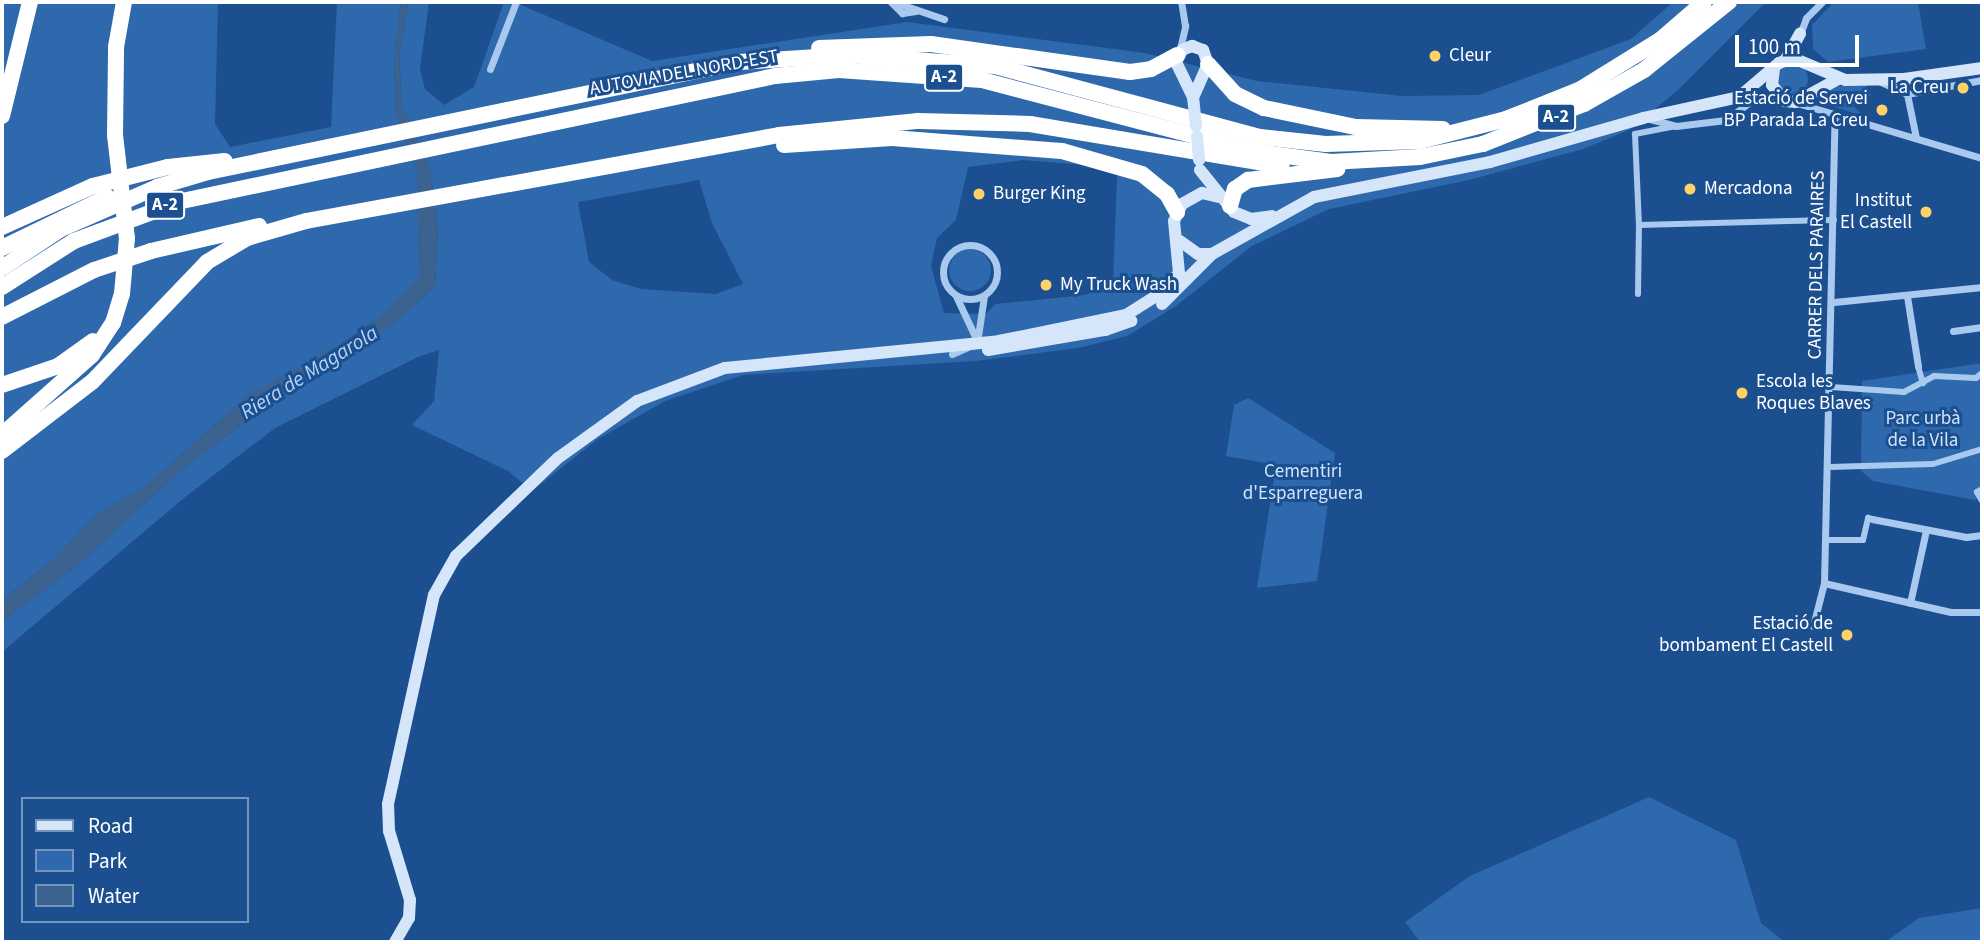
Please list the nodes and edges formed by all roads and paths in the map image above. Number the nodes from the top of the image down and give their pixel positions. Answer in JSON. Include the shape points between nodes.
{"nodes":[{"id":1,"x":30,"y":2,"type":"edge"},
{"id":2,"x":124,"y":2,"type":"edge"},
{"id":3,"x":516,"y":2,"type":"edge"},
{"id":4,"x":893,"y":2,"type":"edge"},
{"id":5,"x":1181,"y":2,"type":"edge"},
{"id":6,"x":1704,"y":2,"type":"edge"},
{"id":7,"x":1729,"y":2,"type":"edge"},
{"id":8,"x":1822,"y":2,"type":"edge"},
{"id":9,"x":944,"y":19,"type":"dead end"},
{"id":10,"x":1185,"y":26,"type":"junction"},
{"id":11,"x":1800,"y":34,"type":"junction"},
{"id":12,"x":1197,"y":47,"type":"junction"},
{"id":13,"x":1178,"y":54,"type":"junction"},
{"id":14,"x":1786,"y":59,"type":"junction"},
{"id":15,"x":739,"y":62,"type":"junction"},
{"id":16,"x":1809,"y":64,"type":"junction"},
{"id":17,"x":1982,"y":68,"type":"edge"},
{"id":18,"x":490,"y":69,"type":"dead end"},
{"id":19,"x":1774,"y":69,"type":"junction"},
{"id":20,"x":1205,"y":70,"type":"junction"},
{"id":21,"x":1181,"y":75,"type":"junction"},
{"id":22,"x":1838,"y":79,"type":"junction"},
{"id":23,"x":1982,"y":80,"type":"edge"},
{"id":24,"x":1880,"y":81,"type":"junction"},
{"id":25,"x":1812,"y":92,"type":"junction"},
{"id":26,"x":1907,"y":94,"type":"junction"},
{"id":27,"x":1194,"y":97,"type":"junction"},
{"id":28,"x":1739,"y":97,"type":"junction"},
{"id":29,"x":1756,"y":99,"type":"junction"},
{"id":30,"x":1790,"y":101,"type":"junction"},
{"id":31,"x":1835,"y":114,"type":"junction"},
{"id":32,"x":2,"y":116,"type":"edge"},
{"id":33,"x":1643,"y":118,"type":"junction"},
{"id":34,"x":1676,"y":126,"type":"junction"},
{"id":35,"x":1452,"y":132,"type":"junction"},
{"id":36,"x":1916,"y":138,"type":"junction"},
{"id":37,"x":1982,"y":158,"type":"edge"},
{"id":38,"x":256,"y":160,"type":"junction"},
{"id":39,"x":1331,"y":162,"type":"junction"},
{"id":40,"x":1354,"y":162,"type":"junction"},
{"id":41,"x":1199,"y":165,"type":"junction"},
{"id":42,"x":594,"y":170,"type":"junction"},
{"id":43,"x":208,"y":173,"type":"junction"},
{"id":44,"x":1189,"y":198,"type":"junction"},
{"id":45,"x":1228,"y":205,"type":"junction"},
{"id":46,"x":1177,"y":212,"type":"junction"},
{"id":47,"x":1278,"y":215,"type":"junction"},
{"id":48,"x":1834,"y":220,"type":"junction"},
{"id":49,"x":306,"y":221,"type":"junction"},
{"id":50,"x":1639,"y":225,"type":"junction"},
{"id":51,"x":2,"y":226,"type":"edge"},
{"id":52,"x":1180,"y":241,"type":"junction"},
{"id":53,"x":1229,"y":244,"type":"junction"},
{"id":54,"x":2,"y":248,"type":"edge"},
{"id":55,"x":1212,"y":254,"type":"junction"},
{"id":56,"x":2,"y":268,"type":"edge"},
{"id":57,"x":2,"y":287,"type":"edge"},
{"id":58,"x":1982,"y":287,"type":"edge"},
{"id":59,"x":122,"y":294,"type":"junction"},
{"id":60,"x":1638,"y":294,"type":"dead end"},
{"id":61,"x":956,"y":295,"type":"junction"},
{"id":62,"x":984,"y":296,"type":"junction"},
{"id":63,"x":1907,"y":296,"type":"junction"},
{"id":64,"x":1834,"y":302,"type":"junction"},
{"id":65,"x":2,"y":317,"type":"edge"},
{"id":66,"x":1982,"y":327,"type":"edge"},
{"id":67,"x":981,"y":329,"type":"junction"},
{"id":68,"x":969,"y":330,"type":"junction"},
{"id":69,"x":1953,"y":331,"type":"dead end"},
{"id":70,"x":977,"y":343,"type":"junction"},
{"id":71,"x":1001,"y":345,"type":"junction"},
{"id":72,"x":952,"y":349,"type":"junction"},
{"id":73,"x":1918,"y":366,"type":"joint"},
{"id":74,"x":1982,"y":373,"type":"edge"},
{"id":75,"x":1923,"y":383,"type":"junction"},
{"id":76,"x":2,"y":385,"type":"edge"},
{"id":77,"x":1831,"y":387,"type":"junction"},
{"id":78,"x":2,"y":435,"type":"edge"},
{"id":79,"x":1982,"y":449,"type":"edge"},
{"id":80,"x":2,"y":452,"type":"edge"},
{"id":81,"x":1829,"y":467,"type":"junction"},
{"id":82,"x":1982,"y":489,"type":"edge"},
{"id":83,"x":1982,"y":501,"type":"edge"},
{"id":84,"x":1872,"y":519,"type":"joint"},
{"id":85,"x":1926,"y":530,"type":"junction"},
{"id":86,"x":1982,"y":535,"type":"edge"},
{"id":87,"x":1827,"y":540,"type":"junction"},
{"id":88,"x":1824,"y":583,"type":"junction"},
{"id":89,"x":1910,"y":603,"type":"junction"},
{"id":90,"x":1982,"y":612,"type":"edge"},
{"id":91,"x":1813,"y":626,"type":"dead end"},
{"id":92,"x":395,"y":942,"type":"edge"}],
"edges":[{"from":1,"to":32,"type":"highway"},
{"from":2,"to":59,"type":"highway","bridge":true,"via":[[115,67],[115,135],[127,238]]},
{"from":3,"to":18,"type":"street"},
{"from":4,"to":9,"type":"street"},
{"from":5,"to":10,"type":"street"},
{"from":6,"to":35,"type":"highway","name":"AUTOVIA DEL NORD-EST","number":"A-2","via":[[1648,48],[1578,90],[1506,119]]},
{"from":7,"to":40,"type":"highway","name":"AUTOVIA DEL NORD-EST","number":"A-2","via":[[1644,71],[1562,115],[1483,144],[1420,157]]},
{"from":8,"to":11,"type":"street","via":[[1806,18]]},
{"from":10,"to":12,"type":"street"},
{"from":10,"to":13,"type":"street"},
{"from":11,"to":14,"type":"main road"},
{"from":11,"to":16,"type":"main road"},
{"from":12,"to":13,"type":"main road"},
{"from":12,"to":20,"type":"main road"},
{"from":13,"to":15,"type":"highway","via":[[1151,69],[1130,72],[931,44],[848,43]]},
{"from":13,"to":21,"type":"main road"},
{"from":14,"to":16,"type":"main road"},
{"from":14,"to":19,"type":"main road"},
{"from":15,"to":35,"type":"highway","name":"AUTOVIA DEL NORD-EST","number":"A-2","via":[[849,55],[995,66],[1177,117],[1296,142],[1420,141]]},
{"from":15,"to":38,"type":"highway","name":"AUTOVIA DEL NORD-EST","number":"A-2","via":[[338,148]]},
{"from":16,"to":22,"type":"main road"},
{"from":16,"to":25,"type":"main road"},
{"from":17,"to":24,"type":"main road"},
{"from":19,"to":28,"type":"main road"},
{"from":19,"to":30,"type":"main road","via":[[1772,85]]},
{"from":20,"to":21,"type":"main road","via":[[1191,79]]},
{"from":20,"to":27,"type":"main road"},
{"from":20,"to":35,"type":"highway","via":[[1235,94],[1264,108],[1356,127]]},
{"from":21,"to":27,"type":"main road"},
{"from":22,"to":24,"type":"main road"},
{"from":22,"to":25,"type":"main road"},
{"from":23,"to":26,"type":"street"},
{"from":24,"to":26,"type":"street"},
{"from":25,"to":30,"type":"main road"},
{"from":25,"to":31,"type":"street","via":[[1820,106]]},
{"from":26,"to":36,"type":"street"},
{"from":27,"to":41,"type":"main road","bridge":true},
{"from":28,"to":29,"type":"main road"},
{"from":28,"to":33,"type":"main road"},
{"from":29,"to":30,"type":"main road"},
{"from":29,"to":34,"type":"street","via":[[1727,120]]},
{"from":30,"to":31,"type":"street"},
{"from":31,"to":36,"type":"street"},
{"from":31,"to":48,"type":"street","name":"CARRER DELS PARAIRES"},
{"from":33,"to":34,"type":"street"},
{"from":33,"to":47,"type":"main road","via":[[1490,162],[1314,197]]},
{"from":34,"to":50,"type":"street","via":[[1635,134]]},
{"from":36,"to":37,"type":"street"},
{"from":38,"to":43,"type":"highway","name":"AUTOVIA DEL NORD-EST","number":"A-2"},
{"from":38,"to":51,"type":"highway","via":[[148,171],[73,193]]},
{"from":39,"to":40,"type":"highway","name":"AUTOVIA DEL NORD-EST","number":"A-2"},
{"from":39,"to":42,"type":"highway","via":[[1254,163],[1030,124],[930,121],[779,135]]},
{"from":39,"to":57,"type":"highway","name":"AUTOVIA DEL NORD-EST","number":"A-2","via":[[1220,144],[982,80],[839,71],[737,81],[344,164],[140,214],[74,241]]},
{"from":40,"to":45,"type":"highway","via":[[1335,170],[1248,180],[1235,189]]},
{"from":41,"to":44,"type":"main road"},
{"from":41,"to":45,"type":"main road"},
{"from":42,"to":46,"type":"highway","via":[[826,141],[949,139],[1062,151],[1110,162],[1158,185]]},
{"from":42,"to":49,"type":"highway"},
{"from":43,"to":54,"type":"highway","via":[[161,179],[113,194]]},
{"from":43,"to":56,"type":"highway","name":"AUTOVIA DEL NORD-EST","number":"A-2","via":[[157,187],[85,218]]},
{"from":44,"to":45,"type":"main road","via":[[1202,193]]},
{"from":44,"to":46,"type":"main road"},
{"from":45,"to":47,"type":"main road","via":[[1251,219]]},
{"from":45,"to":53,"type":"main road","via":[[1236,230]]},
{"from":46,"to":52,"type":"main road","via":[[1175,230]]},
{"from":47,"to":53,"type":"main road"},
{"from":48,"to":50,"type":"street"},
{"from":48,"to":64,"type":"street","name":"CARRER DELS PARAIRES"},
{"from":49,"to":65,"type":"highway","via":[[150,251],[94,270]]},
{"from":49,"to":80,"type":"highway","via":[[247,238],[207,262],[92,382]]},
{"from":50,"to":60,"type":"street"},
{"from":52,"to":55,"type":"main road","via":[[1190,251]]},
{"from":52,"to":71,"type":"main road","via":[[1176,278],[1135,311]]},
{"from":53,"to":55,"type":"main road"},
{"from":55,"to":71,"type":"main road","via":[[1161,304],[1122,325]]},
{"from":58,"to":63,"type":"street"},
{"from":59,"to":76,"type":"highway","via":[[100,333],[76,356]]},
{"from":59,"to":78,"type":"highway","via":[[113,323],[92,355]]},
{"from":61,"to":62,"type":"street"},
{"from":61,"to":62,"type":"street","via":[[945,283],[946,259],[958,247],[974,245],[991,254],[998,270]]},
{"from":61,"to":68,"type":"street"},
{"from":62,"to":67,"type":"street","via":[[978,318]]},
{"from":63,"to":64,"type":"street"},
{"from":63,"to":73,"type":"street"},
{"from":64,"to":77,"type":"street","name":"CARRER DELS PARAIRES"},
{"from":66,"to":69,"type":"street"},
{"from":67,"to":70,"type":"street"},
{"from":67,"to":71,"type":"street"},
{"from":68,"to":70,"type":"street"},
{"from":68,"to":72,"type":"street"},
{"from":70,"to":71,"type":"main road"},
{"from":70,"to":72,"type":"main road"},
{"from":71,"to":72,"type":"main road"},
{"from":72,"to":92,"type":"main road","via":[[834,355],[725,368],[670,386],[625,407],[558,458],[449,564],[426,625],[391,779],[389,831],[411,911]]},
{"from":73,"to":75,"type":"street"},
{"from":74,"to":75,"type":"street","via":[[1976,378],[1934,376]]},
{"from":75,"to":77,"type":"street","via":[[1903,392]]},
{"from":77,"to":81,"type":"street","name":"CARRER DELS PARAIRES"},
{"from":79,"to":81,"type":"street","via":[[1933,464]]},
{"from":81,"to":87,"type":"street","name":"CARRER DELS PARAIRES"},
{"from":82,"to":83,"type":"street","via":[[1977,492]]},
{"from":84,"to":85,"type":"street"},
{"from":84,"to":87,"type":"street","via":[[1868,518],[1863,540]]},
{"from":85,"to":86,"type":"street"},
{"from":85,"to":89,"type":"street"},
{"from":87,"to":88,"type":"street","name":"CARRER DELS PARAIRES"},
{"from":88,"to":89,"type":"street"},
{"from":88,"to":91,"type":"street","name":"CARRER DELS PARAIRES"},
{"from":89,"to":90,"type":"street","via":[[1951,612]]}]}
